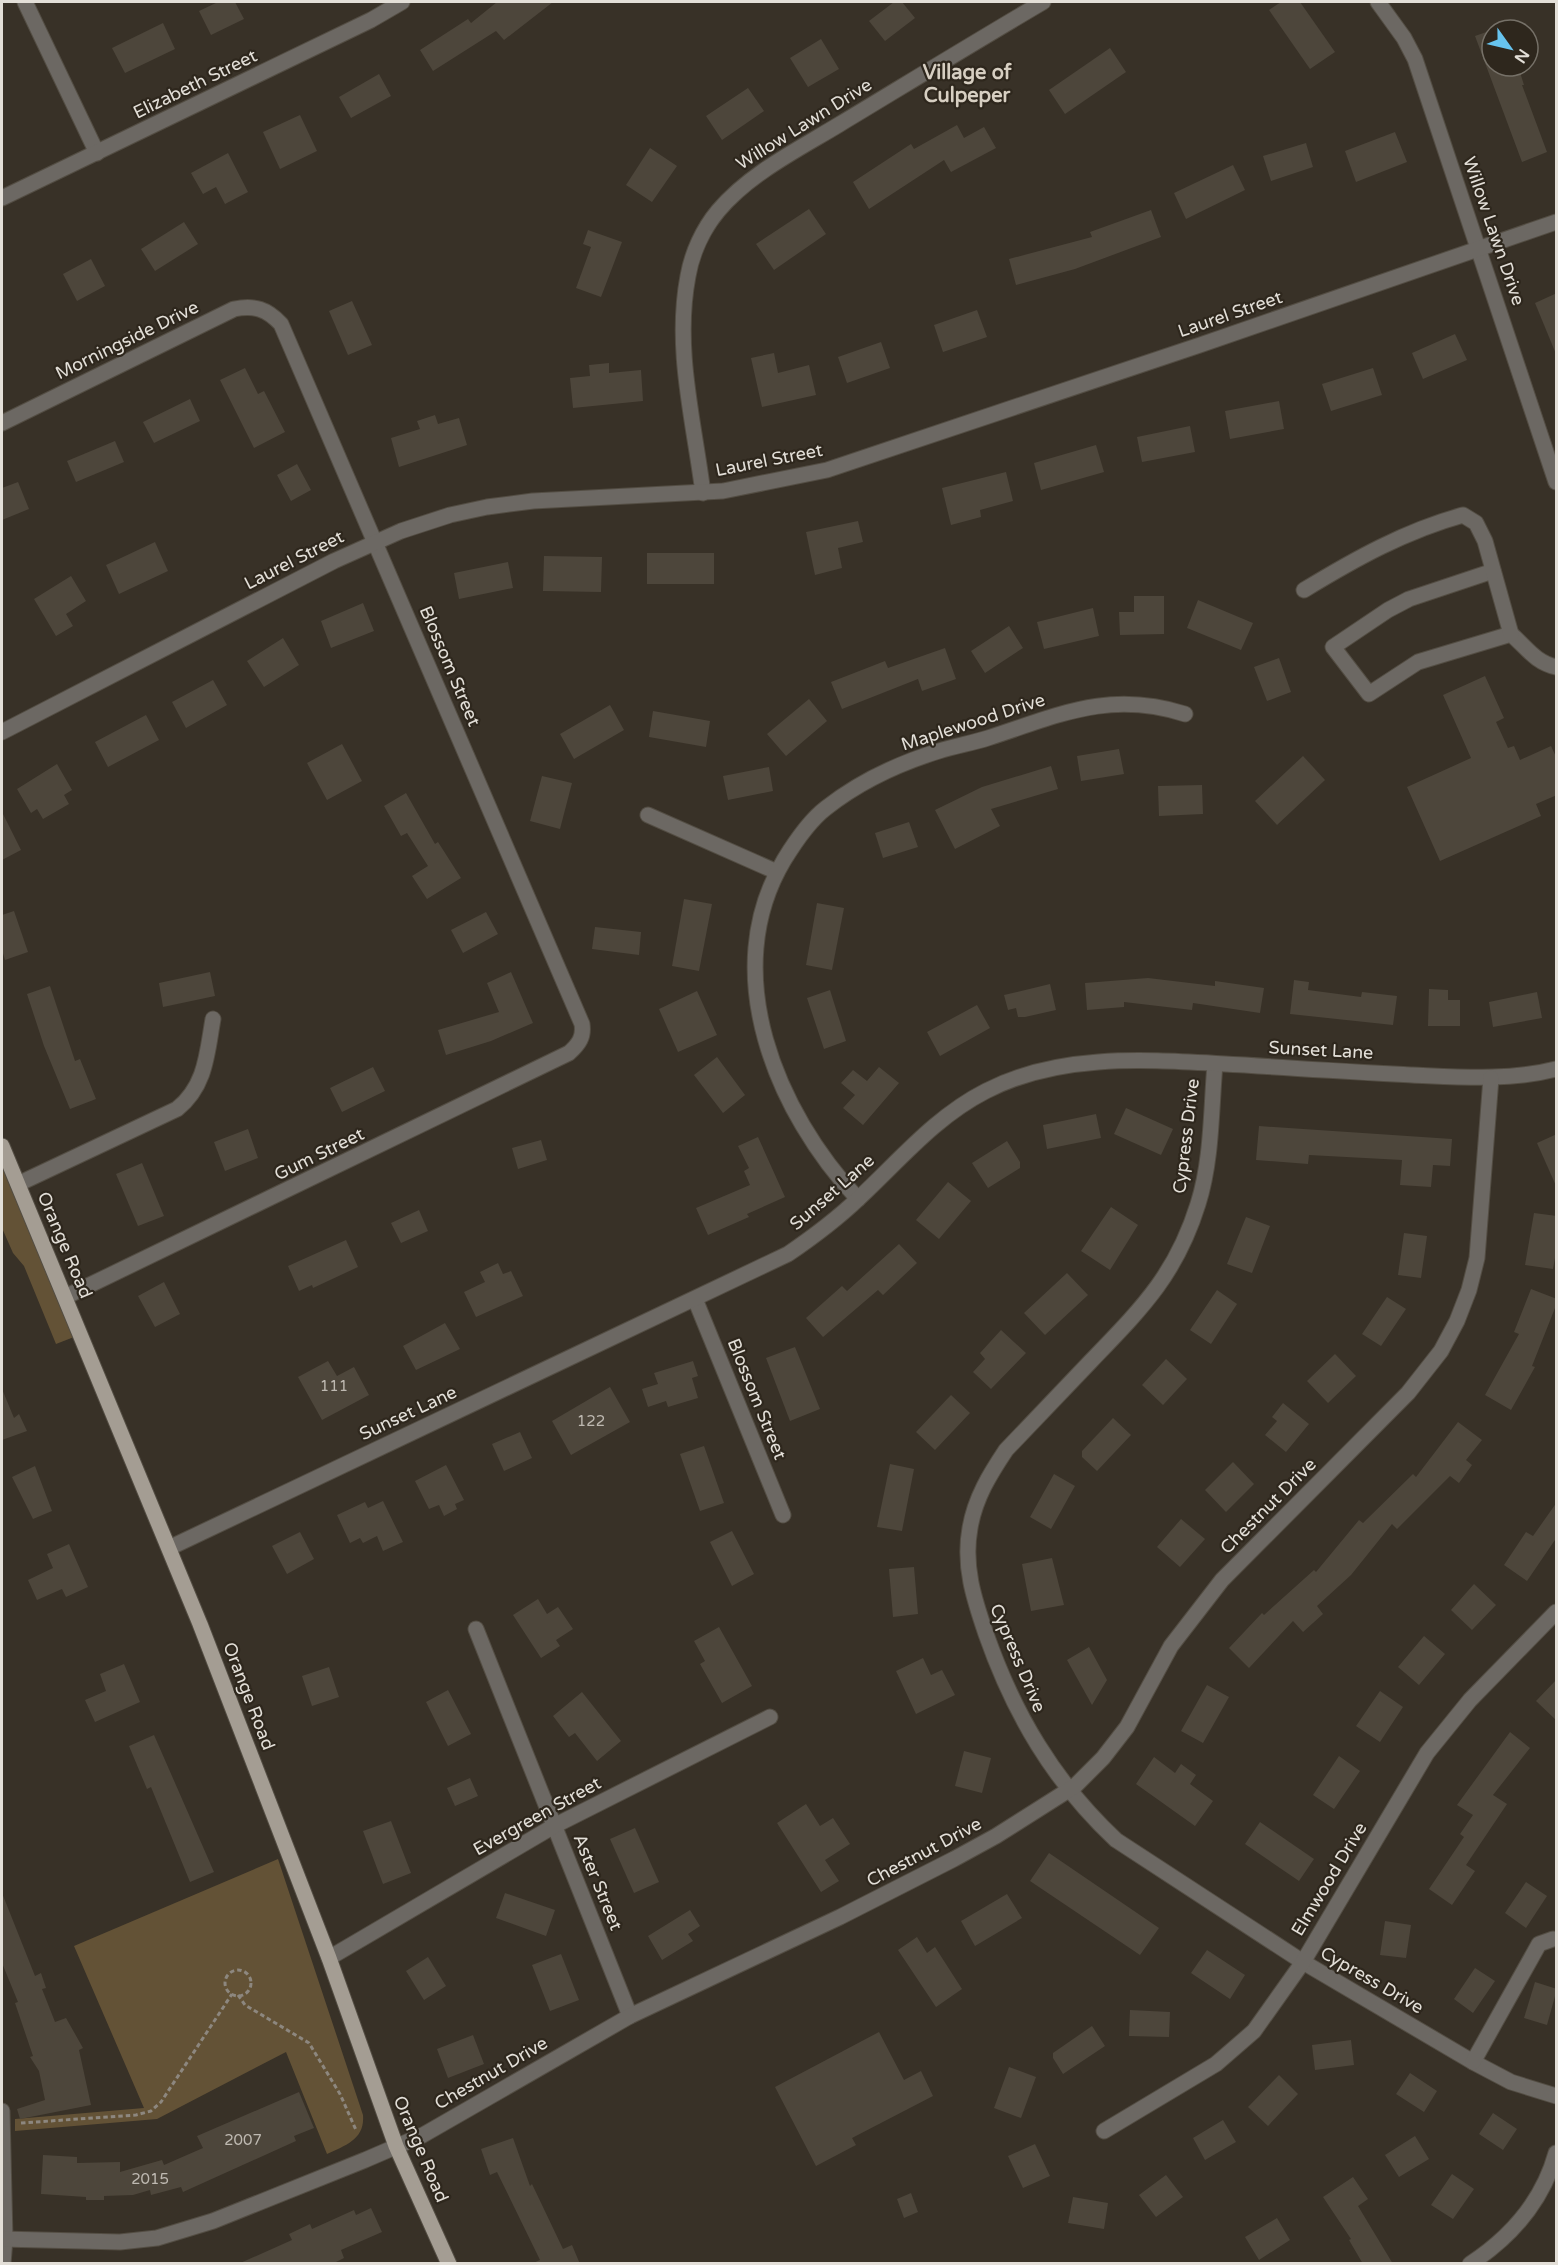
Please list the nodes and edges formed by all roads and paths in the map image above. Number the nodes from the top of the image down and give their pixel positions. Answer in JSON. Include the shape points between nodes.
{"nodes":[{"id":1,"x":25,"y":2,"type":"edge"},
{"id":2,"x":402,"y":2,"type":"edge"},
{"id":3,"x":1043,"y":2,"type":"edge"},
{"id":4,"x":1378,"y":2,"type":"edge"},
{"id":5,"x":97,"y":153,"type":"junction"},
{"id":6,"x":2,"y":198,"type":"edge"},
{"id":7,"x":1557,"y":222,"type":"edge"},
{"id":8,"x":1479,"y":249,"type":"junction"},
{"id":9,"x":272,"y":315,"type":"joint"},
{"id":10,"x":2,"y":423,"type":"edge"},
{"id":11,"x":1557,"y":482,"type":"edge"},
{"id":12,"x":704,"y":493,"type":"junction"},
{"id":13,"x":375,"y":541,"type":"junction"},
{"id":14,"x":1492,"y":571,"type":"junction"},
{"id":15,"x":1304,"y":590,"type":"dead end"},
{"id":16,"x":1511,"y":634,"type":"junction"},
{"id":17,"x":1557,"y":667,"type":"edge"},
{"id":18,"x":1185,"y":714,"type":"dead end"},
{"id":19,"x":2,"y":732,"type":"edge"},
{"id":20,"x":648,"y":815,"type":"dead end"},
{"id":21,"x":777,"y":872,"type":"junction"},
{"id":22,"x":213,"y":1019,"type":"dead end"},
{"id":23,"x":582,"y":1037,"type":"joint"},
{"id":24,"x":1215,"y":1064,"type":"junction"},
{"id":25,"x":1557,"y":1069,"type":"edge"},
{"id":26,"x":1491,"y":1078,"type":"junction"},
{"id":27,"x":2,"y":1146,"type":"edge"},
{"id":28,"x":18,"y":1184,"type":"junction"},
{"id":29,"x":858,"y":1199,"type":"junction"},
{"id":30,"x":65,"y":1297,"type":"junction"},
{"id":31,"x":695,"y":1299,"type":"junction"},
{"id":32,"x":783,"y":1515,"type":"dead end"},
{"id":33,"x":169,"y":1548,"type":"junction"},
{"id":34,"x":1557,"y":1612,"type":"edge"},
{"id":35,"x":476,"y":1629,"type":"dead end"},
{"id":36,"x":770,"y":1717,"type":"dead end"},
{"id":37,"x":1068,"y":1790,"type":"junction"},
{"id":38,"x":554,"y":1826,"type":"junction"},
{"id":39,"x":1553,"y":1939,"type":"dead end"},
{"id":40,"x":329,"y":1958,"type":"junction"},
{"id":41,"x":1303,"y":1962,"type":"junction"},
{"id":42,"x":235,"y":1988,"type":"dead end"},
{"id":43,"x":231,"y":1993,"type":"junction"},
{"id":44,"x":238,"y":1995,"type":"junction"},
{"id":45,"x":630,"y":2016,"type":"junction"},
{"id":46,"x":1473,"y":2062,"type":"junction"},
{"id":47,"x":1557,"y":2096,"type":"edge"},
{"id":48,"x":2,"y":2111,"type":"edge"},
{"id":49,"x":21,"y":2123,"type":"dead end"},
{"id":50,"x":356,"y":2130,"type":"dead end"},
{"id":51,"x":1104,"y":2131,"type":"dead end"},
{"id":52,"x":396,"y":2146,"type":"junction"},
{"id":53,"x":1557,"y":2153,"type":"edge"},
{"id":54,"x":3,"y":2239,"type":"edge"},
{"id":55,"x":3,"y":2264,"type":"edge"},
{"id":56,"x":449,"y":2264,"type":"edge"},
{"id":57,"x":1470,"y":2264,"type":"edge"}],
"edges":[{"from":1,"to":5,"type":"street"},
{"from":2,"to":5,"type":"street","name":"Elizabeth Street"},
{"from":3,"to":12,"type":"street","name":"Willow Lawn Drive","via":[[787,156],[739,189],[718,211],[695,250],[683,314],[685,376]]},
{"from":4,"to":8,"type":"street","name":"Willow Lawn Drive","via":[[1415,59]]},
{"from":5,"to":6,"type":"street","name":"Elizabeth Street"},
{"from":7,"to":8,"type":"street","name":"Laurel Street"},
{"from":8,"to":11,"type":"street","name":"Willow Lawn Drive"},
{"from":8,"to":12,"type":"street","name":"Laurel Street","via":[[827,470]]},
{"from":9,"to":10,"type":"street","name":"Morningside Drive","via":[[260,308],[234,309]]},
{"from":9,"to":13,"type":"street","name":"Blossom Street","via":[[281,324]]},
{"from":12,"to":13,"type":"street","name":"Laurel Street","via":[[533,501],[487,507],[450,515]]},
{"from":13,"to":19,"type":"street","name":"Laurel Street"},
{"from":13,"to":23,"type":"street","name":"Blossom Street","via":[[582,1024]]},
{"from":14,"to":15,"type":"street","via":[[1476,522],[1463,515],[1429,524],[1361,555]]},
{"from":14,"to":16,"type":"street"},
{"from":14,"to":16,"type":"street","via":[[1409,599],[1332,647],[1369,694],[1418,662]]},
{"from":16,"to":17,"type":"street","via":[[1533,657]]},
{"from":18,"to":21,"type":"street","name":"Maplewood Drive","via":[[1141,704],[1083,707],[905,763],[825,808],[791,848]]},
{"from":20,"to":21,"type":"street"},
{"from":21,"to":29,"type":"street","name":"Maplewood Drive","via":[[762,906],[756,940],[758,1002],[766,1043],[777,1075],[817,1150]]},
{"from":22,"to":28,"type":"street","via":[[203,1076],[189,1099],[177,1109]]},
{"from":23,"to":30,"type":"street","name":"Gum Street","via":[[569,1053]]},
{"from":24,"to":26,"type":"street","name":"Sunset Lane"},
{"from":24,"to":29,"type":"street","name":"Sunset Lane","via":[[1090,1062],[1022,1076],[988,1090],[945,1117]]},
{"from":24,"to":37,"type":"street","name":"Cypress Drive","via":[[1204,1179],[1187,1236],[1171,1269],[1151,1299],[1006,1450],[988,1476],[970,1527],[969,1575],[975,1606],[1000,1674],[1030,1734]]},
{"from":25,"to":26,"type":"street","name":"Sunset Lane"},
{"from":26,"to":37,"type":"street","name":"Chestnut Drive","via":[[1477,1258],[1457,1322],[1441,1351],[1408,1393],[1222,1580],[1171,1646],[1127,1727],[1103,1758]]},
{"from":27,"to":28,"type":"main road","name":"Orange Road"},
{"from":28,"to":30,"type":"main road","name":"Orange Road"},
{"from":29,"to":31,"type":"street","name":"Sunset Lane","via":[[788,1254]]},
{"from":30,"to":33,"type":"main road","name":"Orange Road"},
{"from":31,"to":32,"type":"street","name":"Blossom Street"},
{"from":31,"to":33,"type":"street","name":"Sunset Lane"},
{"from":33,"to":40,"type":"main road","name":"Orange Road"},
{"from":34,"to":41,"type":"street","name":"Elmwood Drive","via":[[1470,1700],[1427,1753]]},
{"from":35,"to":38,"type":"street","name":"Aster Street"},
{"from":36,"to":38,"type":"street","name":"Evergreen Street"},
{"from":37,"to":41,"type":"street","name":"Cypress Drive","via":[[1116,1840]]},
{"from":37,"to":45,"type":"street","name":"Chestnut Drive","via":[[954,1859]]},
{"from":38,"to":40,"type":"street","name":"Evergreen Street"},
{"from":38,"to":45,"type":"street","name":"Aster Street"},
{"from":39,"to":46,"type":"street","via":[[1539,1944]]},
{"from":40,"to":52,"type":"main road","name":"Orange Road"},
{"from":41,"to":46,"type":"street","name":"Cypress Drive"},
{"from":41,"to":51,"type":"street","name":"Elmwood Drive","via":[[1266,2015],[1236,2049]]},
{"from":42,"to":43,"type":"path"},
{"from":43,"to":44,"type":"path"},
{"from":43,"to":44,"type":"path","via":[[227,1977],[234,1971],[243,1971],[251,1985],[247,1992]]},
{"from":43,"to":49,"type":"path","via":[[180,2076],[154,2109],[136,2115]]},
{"from":44,"to":50,"type":"path","via":[[244,2004],[309,2043],[340,2094]]},
{"from":45,"to":52,"type":"street","name":"Chestnut Drive","via":[[423,2135]]},
{"from":46,"to":47,"type":"street","name":"Cypress Drive","via":[[1511,2082]]},
{"from":48,"to":54,"type":"street"},
{"from":52,"to":54,"type":"street","name":"Chestnut Drive","via":[[213,2222],[157,2238],[120,2242]]},
{"from":52,"to":56,"type":"main road","name":"Orange Road"},
{"from":53,"to":57,"type":"street","via":[[1524,2217]]},
{"from":54,"to":55,"type":"street"}]}
